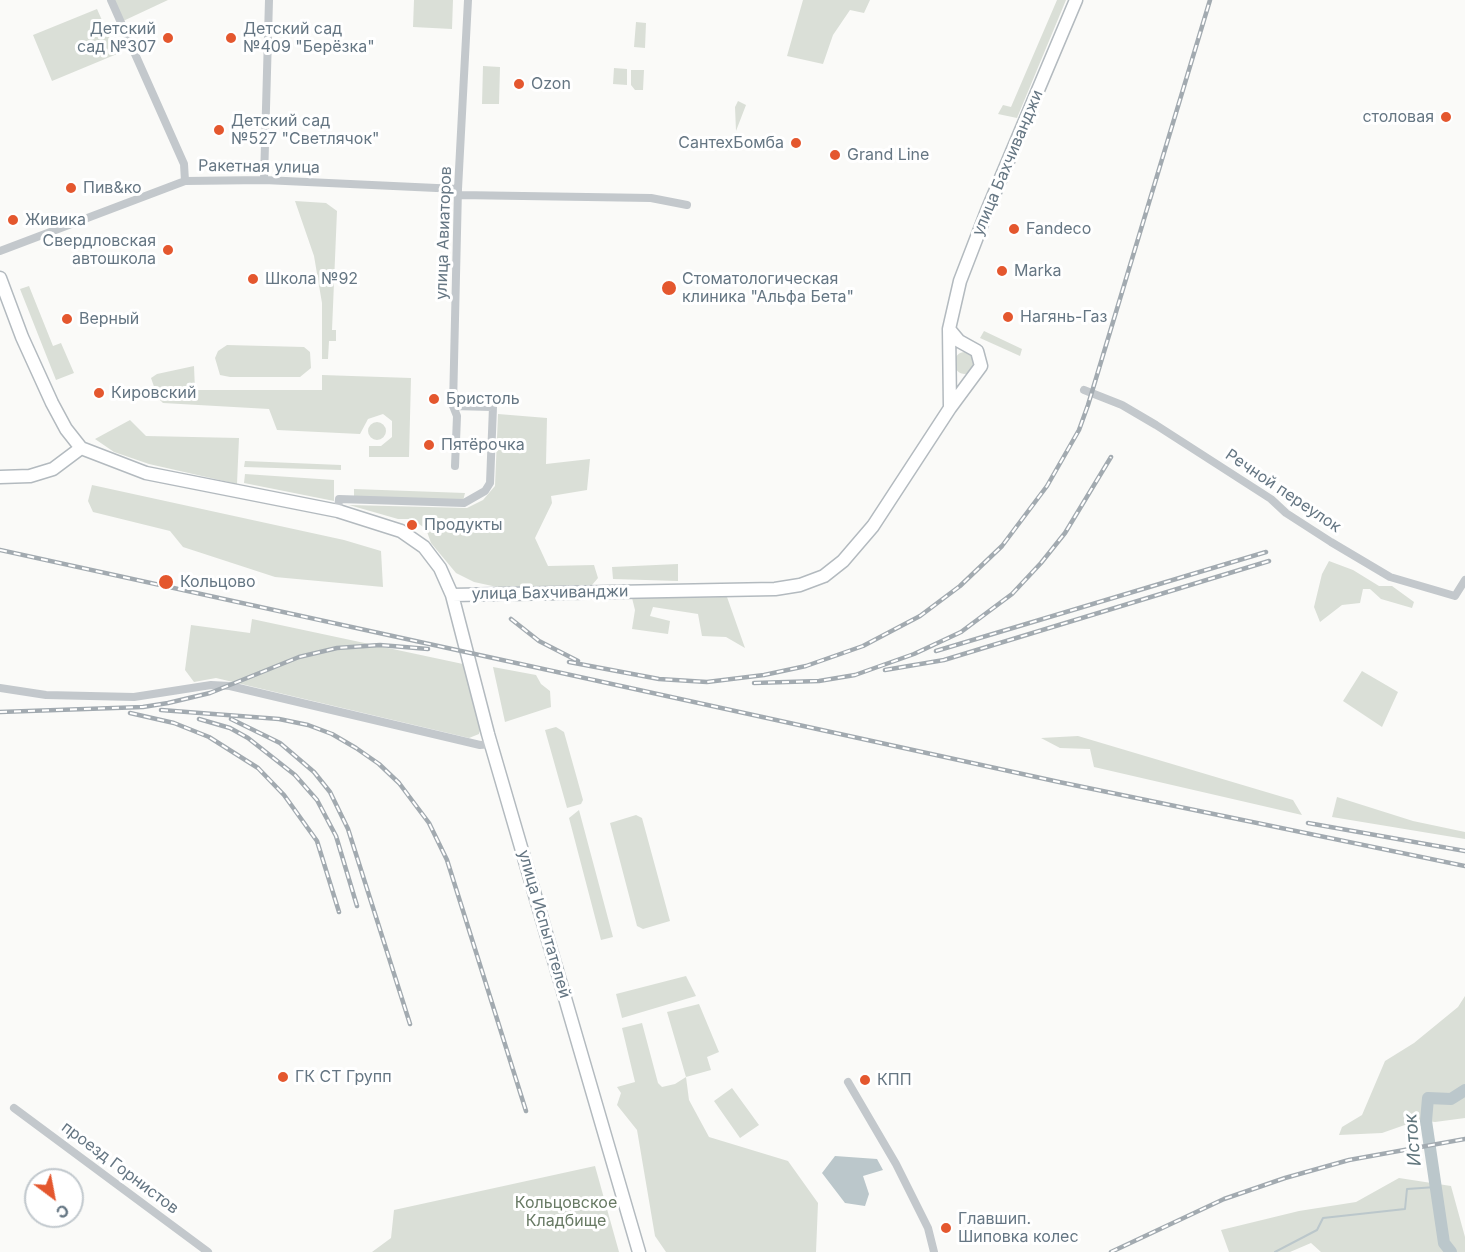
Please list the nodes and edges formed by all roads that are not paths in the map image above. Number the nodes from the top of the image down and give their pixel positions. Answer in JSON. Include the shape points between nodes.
{"nodes":[{"id":1,"x":111,"y":0,"type":"edge"},
{"id":2,"x":269,"y":0,"type":"edge"},
{"id":3,"x":468,"y":0,"type":"edge"},
{"id":4,"x":1076,"y":0,"type":"edge"},
{"id":5,"x":264,"y":180,"type":"junction"},
{"id":6,"x":185,"y":181,"type":"junction"},
{"id":7,"x":459,"y":192,"type":"junction"},
{"id":8,"x":687,"y":205,"type":"dead end"},
{"id":9,"x":0,"y":251,"type":"edge"},
{"id":10,"x":0,"y":278,"type":"edge"},
{"id":11,"x":949,"y":329,"type":"junction"},
{"id":12,"x":964,"y":344,"type":"junction"},
{"id":13,"x":951,"y":360,"type":"junction"},
{"id":14,"x":973,"y":376,"type":"junction"},
{"id":15,"x":1084,"y":390,"type":"dead end"},
{"id":16,"x":453,"y":406,"type":"junction"},
{"id":17,"x":950,"y":408,"type":"junction"},
{"id":18,"x":81,"y":448,"type":"junction"},
{"id":19,"x":455,"y":466,"type":"dead end"},
{"id":20,"x":0,"y":477,"type":"edge"},
{"id":21,"x":338,"y":511,"type":"junction"},
{"id":22,"x":1465,"y":580,"type":"edge"},
{"id":23,"x":452,"y":595,"type":"junction"},
{"id":24,"x":0,"y":688,"type":"edge"},
{"id":25,"x":491,"y":744,"type":"junction"},
{"id":26,"x":848,"y":1082,"type":"dead end"},
{"id":27,"x":14,"y":1108,"type":"dead end"},
{"id":28,"x":934,"y":1251,"type":"edge"},
{"id":29,"x":208,"y":1252,"type":"edge"},
{"id":30,"x":639,"y":1252,"type":"edge"}],
"edges":[{"from":1,"to":6,"type":"street","via":[[184,164]]},
{"from":2,"to":5,"type":"street"},
{"from":3,"to":7,"type":"street","name":"улица Авиаторов"},
{"from":4,"to":11,"type":"main road","name":"улица Бахчиванджи","via":[[987,211],[960,281]]},
{"from":5,"to":6,"type":"street","name":"Ракетная улица"},
{"from":5,"to":7,"type":"street","name":"Ракетная улица"},
{"from":6,"to":9,"type":"street","name":"Ракетная улица"},
{"from":7,"to":8,"type":"street","name":"Ракетная улица","via":[[651,198]]},
{"from":7,"to":16,"type":"street","name":"улица Авиаторов"},
{"from":10,"to":18,"type":"main road","via":[[52,403]]},
{"from":11,"to":12,"type":"main road"},
{"from":11,"to":13,"type":"main road","name":"улица Бахчиванджи"},
{"from":12,"to":13,"type":"main road"},
{"from":12,"to":14,"type":"main road","via":[[980,356],[981,366]]},
{"from":13,"to":14,"type":"main road","via":[[957,376]]},
{"from":13,"to":17,"type":"main road","name":"улица Бахчиванджи"},
{"from":14,"to":17,"type":"main road","name":"улица Бахчиванджи"},
{"from":15,"to":22,"type":"street","name":"Речной переулок","via":[[1122,405],[1156,425],[1271,499],[1313,531],[1390,577],[1455,596]]},
{"from":16,"to":19,"type":"street","name":"улица Авиаторов","via":[[457,416]]},
{"from":16,"to":21,"type":"street","via":[[493,406],[490,483],[485,491],[464,502],[339,499]]},
{"from":17,"to":23,"type":"main road","name":"улица Бахчиванджи","via":[[857,546],[824,576],[775,589]]},
{"from":18,"to":20,"type":"main road","via":[[53,469],[30,476]]},
{"from":18,"to":21,"type":"main road","name":"улица Бахчиванджи","via":[[146,473]]},
{"from":21,"to":23,"type":"main road","name":"улица Бахчиванджи","via":[[411,536],[436,563]]},
{"from":23,"to":25,"type":"main road","name":"улица Испытателей"},
{"from":24,"to":25,"type":"street","via":[[46,695],[134,697],[211,685],[230,686],[480,745]]},
{"from":25,"to":30,"type":"main road","name":"улица Испытателей"},
{"from":26,"to":28,"type":"street","via":[[896,1164],[928,1228]]},
{"from":27,"to":29,"type":"street","name":"проезд Горнистов"}]}
